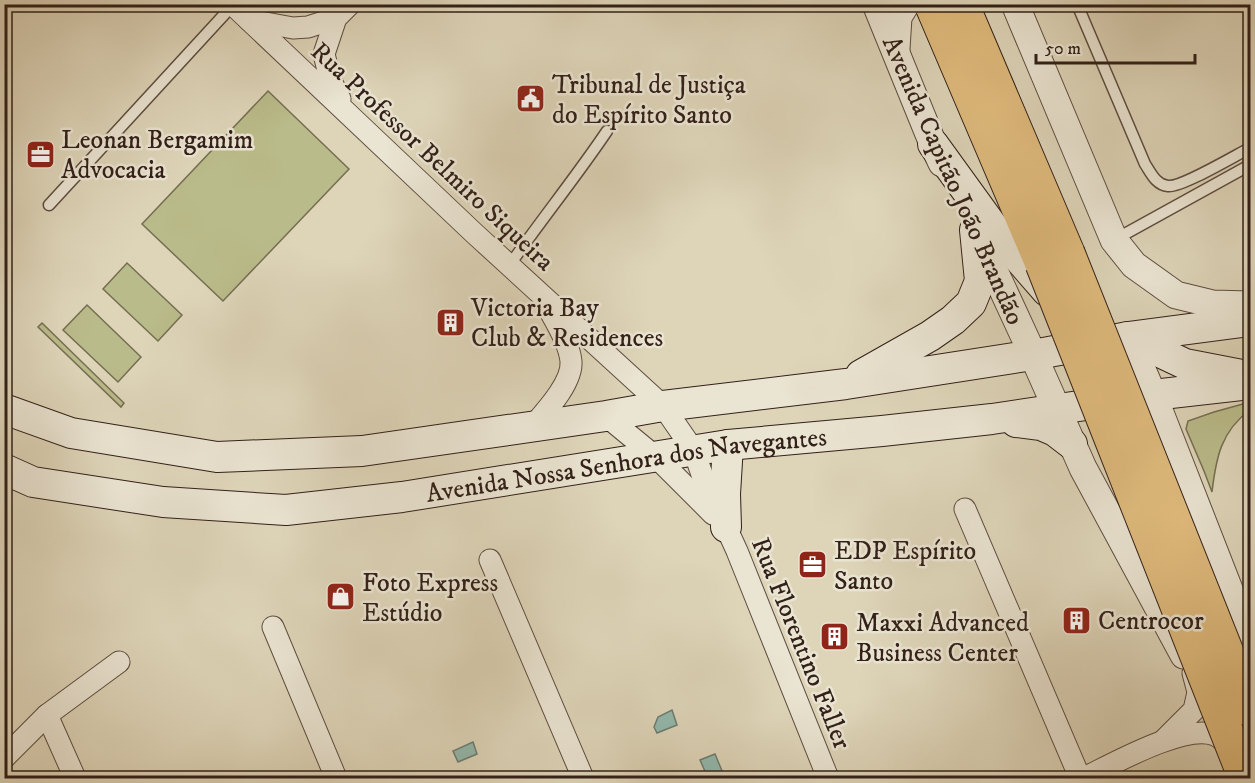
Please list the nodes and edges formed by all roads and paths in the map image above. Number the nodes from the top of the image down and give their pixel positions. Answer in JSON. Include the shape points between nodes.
{"nodes":[{"id":1,"x":876,"y":4,"type":"edge"},
{"id":2,"x":906,"y":4,"type":"edge"},
{"id":3,"x":931,"y":4,"type":"edge"},
{"id":4,"x":962,"y":4,"type":"edge"},
{"id":5,"x":1000,"y":4,"type":"edge"},
{"id":6,"x":1015,"y":4,"type":"edge"},
{"id":7,"x":1077,"y":4,"type":"edge"},
{"id":8,"x":232,"y":5,"type":"edge"},
{"id":9,"x":343,"y":11,"type":"edge"},
{"id":10,"x":248,"y":19,"type":"junction"},
{"id":11,"x":1027,"y":34,"type":"junction"},
{"id":12,"x":896,"y":53,"type":"junction"},
{"id":13,"x":346,"y":111,"type":"junction"},
{"id":14,"x":607,"y":131,"type":"dead end"},
{"id":15,"x":933,"y":144,"type":"junction"},
{"id":16,"x":1251,"y":148,"type":"edge"},
{"id":17,"x":1251,"y":165,"type":"edge"},
{"id":18,"x":50,"y":205,"type":"dead end"},
{"id":19,"x":975,"y":230,"type":"junction"},
{"id":20,"x":1114,"y":240,"type":"junction"},
{"id":21,"x":509,"y":266,"type":"junction"},
{"id":22,"x":544,"y":297,"type":"junction"},
{"id":23,"x":1251,"y":305,"type":"edge"},
{"id":24,"x":1251,"y":321,"type":"edge"},
{"id":25,"x":1128,"y":338,"type":"junction"},
{"id":26,"x":1033,"y":355,"type":"junction"},
{"id":27,"x":1251,"y":377,"type":"edge"},
{"id":28,"x":846,"y":384,"type":"junction"},
{"id":29,"x":1251,"y":384,"type":"edge"},
{"id":30,"x":1153,"y":395,"type":"junction"},
{"id":31,"x":663,"y":406,"type":"junction"},
{"id":32,"x":4,"y":409,"type":"edge"},
{"id":33,"x":1058,"y":410,"type":"junction"},
{"id":34,"x":606,"y":416,"type":"junction"},
{"id":35,"x":992,"y":419,"type":"junction"},
{"id":36,"x":533,"y":426,"type":"junction"},
{"id":37,"x":1072,"y":444,"type":"junction"},
{"id":38,"x":728,"y":445,"type":"junction"},
{"id":39,"x":694,"y":451,"type":"junction"},
{"id":40,"x":657,"y":458,"type":"junction"},
{"id":41,"x":4,"y":469,"type":"edge"},
{"id":42,"x":965,"y":509,"type":"dead end"},
{"id":43,"x":726,"y":527,"type":"junction"},
{"id":44,"x":490,"y":560,"type":"dead end"},
{"id":45,"x":273,"y":627,"type":"dead end"},
{"id":46,"x":1251,"y":643,"type":"edge"},
{"id":47,"x":118,"y":662,"type":"dead end"},
{"id":48,"x":1192,"y":672,"type":"junction"},
{"id":49,"x":1251,"y":710,"type":"edge"},
{"id":50,"x":47,"y":715,"type":"junction"},
{"id":51,"x":1164,"y":740,"type":"junction"},
{"id":52,"x":4,"y":758,"type":"edge"},
{"id":53,"x":1243,"y":770,"type":"edge"},
{"id":54,"x":75,"y":778,"type":"edge"},
{"id":55,"x":336,"y":778,"type":"edge"},
{"id":56,"x":583,"y":778,"type":"edge"},
{"id":57,"x":828,"y":778,"type":"edge"},
{"id":58,"x":1082,"y":778,"type":"edge"}],
"edges":[{"from":1,"to":12,"type":"street","name":"Avenida Capitão João Brandão"},
{"from":2,"to":12,"type":"street","via":[[898,17]]},
{"from":3,"to":53,"type":"main road","bridge":true,"via":[[1042,264]]},
{"from":4,"to":49,"type":"main road","bridge":true,"via":[[1068,253]]},
{"from":5,"to":11,"type":"street"},
{"from":6,"to":11,"type":"street"},
{"from":7,"to":16,"type":"lane","via":[[1145,164],[1156,181],[1168,186],[1183,183]]},
{"from":8,"to":10,"type":"street","name":"Rua Professor Belmiro Siqueira"},
{"from":8,"to":18,"type":"lane"},
{"from":9,"to":10,"type":"street","via":[[308,27]]},
{"from":9,"to":13,"type":"street","via":[[324,54],[330,79]]},
{"from":10,"to":13,"type":"street","name":"Rua Professor Belmiro Siqueira"},
{"from":11,"to":20,"type":"street"},
{"from":12,"to":15,"type":"street","name":"Avenida Capitão João Brandão"},
{"from":13,"to":21,"type":"street","name":"Rua Professor Belmiro Siqueira"},
{"from":14,"to":21,"type":"lane","via":[[528,229]]},
{"from":15,"to":19,"type":"street","name":"Avenida Capitão João Brandão"},
{"from":15,"to":25,"type":"main road","via":[[1001,238],[1047,291]]},
{"from":17,"to":20,"type":"lane"},
{"from":19,"to":26,"type":"street","name":"Avenida Capitão João Brandão"},
{"from":19,"to":28,"type":"main road","via":[[980,281],[971,303],[930,336]]},
{"from":20,"to":23,"type":"street","via":[[1134,265],[1176,295],[1213,303]]},
{"from":21,"to":22,"type":"street","name":"Rua Professor Belmiro Siqueira"},
{"from":22,"to":31,"type":"street","name":"Rua Professor Belmiro Siqueira"},
{"from":22,"to":36,"type":"street","name":"Rua Professor Belmiro Siqueira","via":[[572,363],[565,385]]},
{"from":24,"to":25,"type":"main road","name":"Avenida Nossa Senhora dos Navegantes"},
{"from":25,"to":26,"type":"main road","name":"Avenida Nossa Senhora dos Navegantes"},
{"from":25,"to":27,"type":"main road","via":[[1185,364]]},
{"from":25,"to":30,"type":"street"},
{"from":26,"to":28,"type":"main road","name":"Avenida Nossa Senhora dos Navegantes"},
{"from":26,"to":33,"type":"street","name":"Avenida Capitão João Brandão"},
{"from":28,"to":31,"type":"main road","name":"Avenida Nossa Senhora dos Navegantes"},
{"from":29,"to":30,"type":"main road","name":"Avenida Nossa Senhora dos Navegantes"},
{"from":30,"to":33,"type":"main road","name":"Avenida Nossa Senhora dos Navegantes"},
{"from":30,"to":46,"type":"street"},
{"from":31,"to":34,"type":"main road","name":"Avenida Nossa Senhora dos Navegantes"},
{"from":31,"to":39,"type":"street","name":"Rua Florentino Faller"},
{"from":32,"to":36,"type":"main road","name":"Avenida Nossa Senhora dos Navegantes","via":[[71,433],[217,457],[362,451]]},
{"from":33,"to":35,"type":"main road","name":"Avenida Nossa Senhora dos Navegantes"},
{"from":33,"to":37,"type":"street","name":"Avenida Capitão João Brandão"},
{"from":34,"to":36,"type":"main road","name":"Avenida Nossa Senhora dos Navegantes"},
{"from":34,"to":40,"type":"street","name":"Rua Florentino Faller"},
{"from":35,"to":37,"type":"main road","via":[[1041,425],[1055,430]]},
{"from":35,"to":38,"type":"main road","name":"Avenida Nossa Senhora dos Navegantes"},
{"from":37,"to":48,"type":"street","name":"Avenida Capitão João Brandão"},
{"from":38,"to":39,"type":"main road","name":"Avenida Nossa Senhora dos Navegantes"},
{"from":38,"to":43,"type":"main road"},
{"from":39,"to":40,"type":"main road","name":"Avenida Nossa Senhora dos Navegantes"},
{"from":39,"to":43,"type":"street","name":"Rua Florentino Faller","via":[[710,498]]},
{"from":40,"to":41,"type":"main road","name":"Avenida Nossa Senhora dos Navegantes","via":[[402,497],[286,510],[163,502],[33,482]]},
{"from":40,"to":43,"type":"street","name":"Rua Florentino Faller"},
{"from":42,"to":58,"type":"street"},
{"from":43,"to":57,"type":"street","name":"Rua Florentino Faller"},
{"from":44,"to":56,"type":"street"},
{"from":45,"to":55,"type":"street"},
{"from":47,"to":50,"type":"street"},
{"from":48,"to":51,"type":"street","via":[[1198,692],[1194,710]]},
{"from":48,"to":53,"type":"street","name":"Avenida Capitão João Brandão"},
{"from":50,"to":52,"type":"street"},
{"from":50,"to":54,"type":"street"},
{"from":51,"to":53,"type":"street","via":[[1199,733],[1217,735]]},
{"from":51,"to":58,"type":"street"}]}
